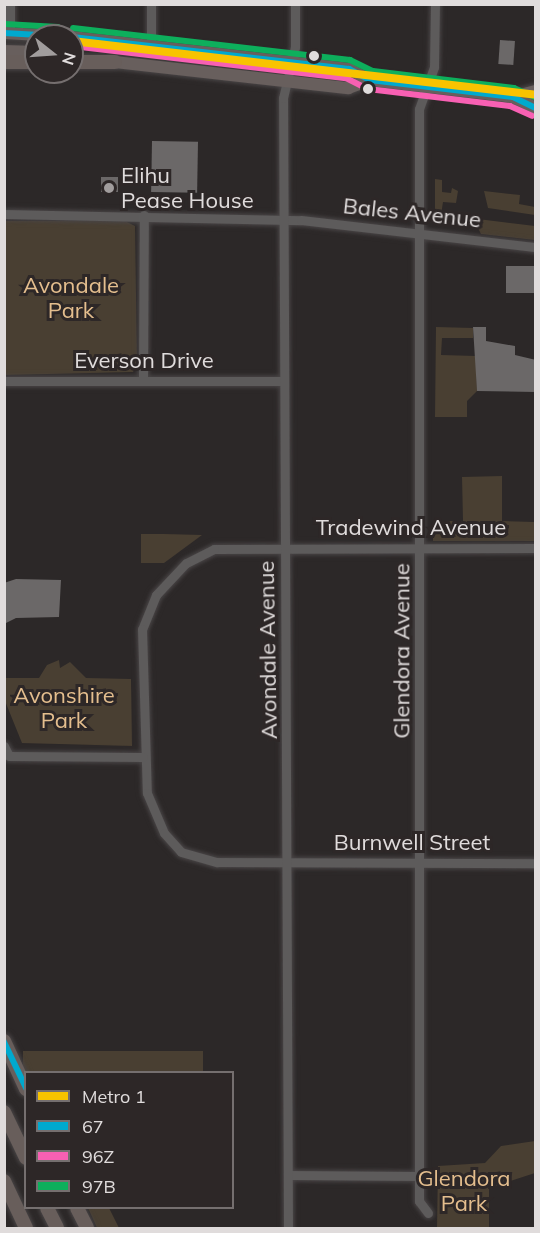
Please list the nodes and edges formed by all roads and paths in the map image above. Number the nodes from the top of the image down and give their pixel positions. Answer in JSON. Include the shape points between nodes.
{"nodes":[{"id":1,"x":10,"y":4,"type":"edge"},
{"id":2,"x":151,"y":4,"type":"edge"},
{"id":3,"x":295,"y":4,"type":"edge"},
{"id":4,"x":435,"y":4,"type":"edge"},
{"id":5,"x":7,"y":33,"type":"edge"},
{"id":6,"x":24,"y":34,"type":"edge"},
{"id":7,"x":84,"y":38,"type":"edge"},
{"id":8,"x":151,"y":44,"type":"junction"},
{"id":9,"x":4,"y":51,"type":"edge"},
{"id":10,"x":24,"y":52,"type":"edge"},
{"id":11,"x":84,"y":58,"type":"edge"},
{"id":12,"x":4,"y":62,"type":"edge"},
{"id":13,"x":24,"y":62,"type":"edge"},
{"id":14,"x":84,"y":62,"type":"edge"},
{"id":15,"x":115,"y":62,"type":"junction"},
{"id":16,"x":289,"y":72,"type":"junction"},
{"id":17,"x":370,"y":80,"type":"junction"},
{"id":18,"x":427,"y":87,"type":"junction"},
{"id":19,"x":536,"y":91,"type":"edge"},
{"id":20,"x":513,"y":97,"type":"junction"},
{"id":21,"x":536,"y":108,"type":"edge"},
{"id":22,"x":4,"y":214,"type":"edge"},
{"id":23,"x":144,"y":215,"type":"junction"},
{"id":24,"x":285,"y":220,"type":"junction"},
{"id":25,"x":422,"y":234,"type":"junction"},
{"id":26,"x":536,"y":247,"type":"edge"},
{"id":27,"x":143,"y":380,"type":"junction"},
{"id":28,"x":4,"y":381,"type":"edge"},
{"id":29,"x":284,"y":381,"type":"junction"},
{"id":30,"x":286,"y":548,"type":"junction"},
{"id":31,"x":421,"y":548,"type":"junction"},
{"id":32,"x":536,"y":548,"type":"edge"},
{"id":33,"x":4,"y":746,"type":"edge"},
{"id":34,"x":143,"y":756,"type":"junction"},
{"id":35,"x":421,"y":861,"type":"junction"},
{"id":36,"x":289,"y":862,"type":"junction"},
{"id":37,"x":536,"y":863,"type":"edge"},
{"id":38,"x":4,"y":1041,"type":"edge"},
{"id":39,"x":24,"y":1085,"type":"edge"},
{"id":40,"x":4,"y":1112,"type":"edge"},
{"id":41,"x":24,"y":1154,"type":"edge"},
{"id":42,"x":288,"y":1175,"type":"junction"},
{"id":43,"x":418,"y":1176,"type":"junction"},
{"id":44,"x":4,"y":1181,"type":"edge"},
{"id":45,"x":48,"y":1209,"type":"edge"},
{"id":46,"x":78,"y":1209,"type":"edge"},
{"id":47,"x":428,"y":1213,"type":"dead end"},
{"id":48,"x":26,"y":1228,"type":"edge"},
{"id":49,"x":57,"y":1228,"type":"edge"},
{"id":50,"x":87,"y":1228,"type":"edge"},
{"id":51,"x":288,"y":1228,"type":"edge"}],
"edges":[{"from":1,"to":5,"type":"street"},
{"from":2,"to":8,"type":"street"},
{"from":3,"to":16,"type":"street","name":"Avondale Avenue"},
{"from":4,"to":18,"type":"street","name":"Glendora Avenue","via":[[434,67]]},
{"from":5,"to":6,"type":"main road"},
{"from":7,"to":8,"type":"main road"},
{"from":8,"to":16,"type":"main road"},
{"from":9,"to":10,"type":"main road"},
{"from":11,"to":15,"type":"main road"},
{"from":12,"to":13,"type":"highway"},
{"from":14,"to":15,"type":"highway"},
{"from":15,"to":16,"type":"main road"},
{"from":16,"to":17,"type":"main road","via":[[349,69]]},
{"from":16,"to":17,"type":"main road","via":[[348,88]]},
{"from":16,"to":24,"type":"street","name":"Avondale Avenue"},
{"from":17,"to":18,"type":"main road"},
{"from":18,"to":20,"type":"main road"},
{"from":18,"to":25,"type":"street","name":"Glendora Avenue","via":[[419,109]]},
{"from":19,"to":20,"type":"main road"},
{"from":20,"to":21,"type":"main road"},
{"from":22,"to":23,"type":"street","name":"Bales Avenue"},
{"from":23,"to":24,"type":"street","name":"Bales Avenue"},
{"from":23,"to":27,"type":"street"},
{"from":24,"to":25,"type":"street","name":"Bales Avenue"},
{"from":24,"to":29,"type":"street","name":"Avondale Avenue"},
{"from":25,"to":26,"type":"street","name":"Bales Avenue"},
{"from":25,"to":31,"type":"street","name":"Glendora Avenue"},
{"from":27,"to":28,"type":"street","name":"Everson Drive"},
{"from":27,"to":29,"type":"street","name":"Everson Drive"},
{"from":29,"to":30,"type":"street","name":"Avondale Avenue"},
{"from":30,"to":31,"type":"street","name":"Tradewind Avenue"},
{"from":30,"to":34,"type":"street","name":"Tradewind Avenue","via":[[214,549],[186,563],[156,595],[142,629]]},
{"from":30,"to":36,"type":"street","name":"Avondale Avenue"},
{"from":31,"to":32,"type":"street","name":"Tradewind Avenue"},
{"from":31,"to":35,"type":"street","name":"Glendora Avenue"},
{"from":33,"to":34,"type":"street","via":[[9,756]]},
{"from":34,"to":36,"type":"street","name":"Burnwell Street","via":[[147,794],[164,833],[181,852],[217,862]]},
{"from":35,"to":36,"type":"street","name":"Burnwell Street"},
{"from":35,"to":37,"type":"street","name":"Burnwell Street"},
{"from":35,"to":43,"type":"street","name":"Glendora Avenue"},
{"from":36,"to":42,"type":"street","name":"Avondale Avenue"},
{"from":38,"to":39,"type":"highway"},
{"from":40,"to":41,"type":"highway"},
{"from":42,"to":43,"type":"street"},
{"from":42,"to":51,"type":"street","name":"Avondale Avenue"},
{"from":43,"to":47,"type":"street","name":"Glendora Avenue","via":[[419,1201]]},
{"from":44,"to":48,"type":"highway"},
{"from":45,"to":49,"type":"highway"},
{"from":46,"to":50,"type":"highway"}]}
